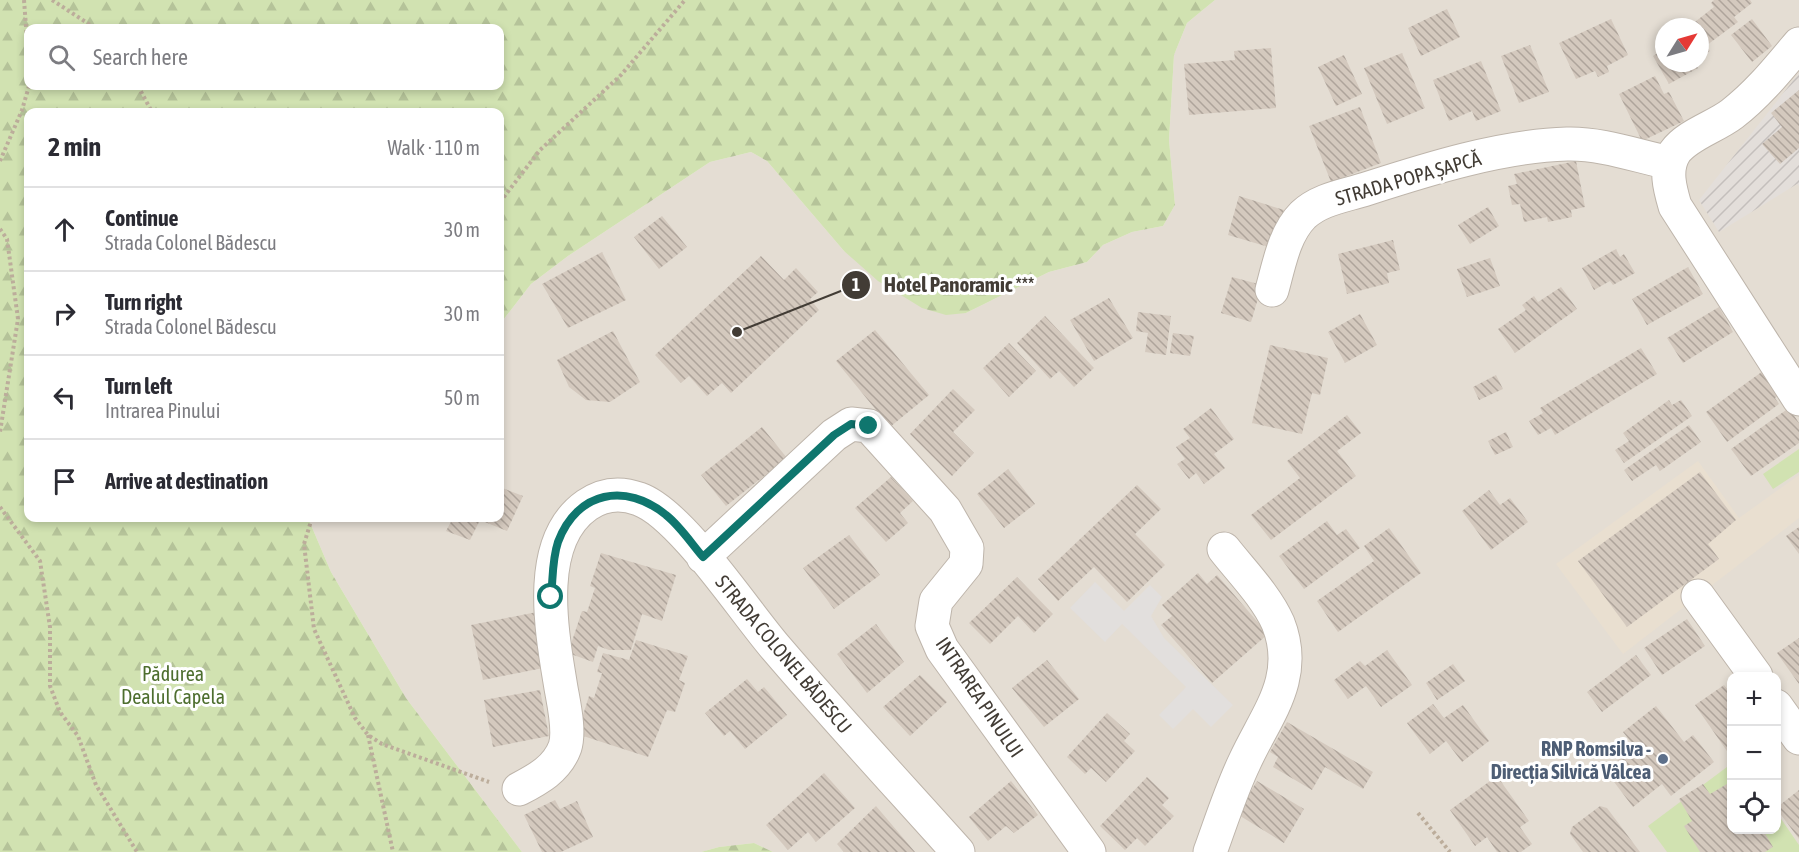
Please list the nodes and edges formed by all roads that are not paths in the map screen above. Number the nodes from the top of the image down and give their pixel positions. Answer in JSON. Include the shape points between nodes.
{"nodes":[{"id":1,"x":1799,"y":44,"type":"edge"},
{"id":2,"x":1670,"y":163,"type":"junction"},
{"id":3,"x":1272,"y":290,"type":"dead end"},
{"id":4,"x":1799,"y":399,"type":"edge"},
{"id":5,"x":1224,"y":549,"type":"dead end"},
{"id":6,"x":703,"y":557,"type":"junction"},
{"id":7,"x":1698,"y":596,"type":"dead end"},
{"id":8,"x":1752,"y":672,"type":"edge"},
{"id":9,"x":1781,"y":713,"type":"edge"},
{"id":10,"x":1799,"y":738,"type":"edge"},
{"id":11,"x":519,"y":789,"type":"road end"},
{"id":12,"x":958,"y":852,"type":"edge"},
{"id":13,"x":1089,"y":852,"type":"edge"},
{"id":14,"x":1210,"y":852,"type":"edge"}],
"edges":[{"from":1,"to":2,"type":"street","via":[[1747,102],[1720,123],[1683,143]]},
{"from":2,"to":3,"type":"street","name":"STRADA POPA ȘAPCĂ","via":[[1567,144],[1486,155],[1317,203],[1288,236]]},
{"from":2,"to":4,"type":"street","via":[[1668,176],[1675,206]]},
{"from":5,"to":14,"type":"street","via":[[1269,605],[1279,625],[1284,671],[1278,700],[1244,762]]},
{"from":6,"to":11,"type":"street","name":"STRADA COLONEL BĂDESCU","via":[[666,516],[639,499],[613,494],[596,499],[567,525],[558,543],[551,597],[566,745],[551,769]]},
{"from":6,"to":12,"type":"street","name":"STRADA COLONEL BĂDESCU","via":[[775,647]]},
{"from":6,"to":13,"type":"street","name":"INTRAREA PINULUI","via":[[834,435],[851,424],[869,426],[945,510],[968,548],[966,564],[936,601],[932,626],[942,649]]},
{"from":7,"to":8,"type":"street"},
{"from":9,"to":10,"type":"street"}]}
